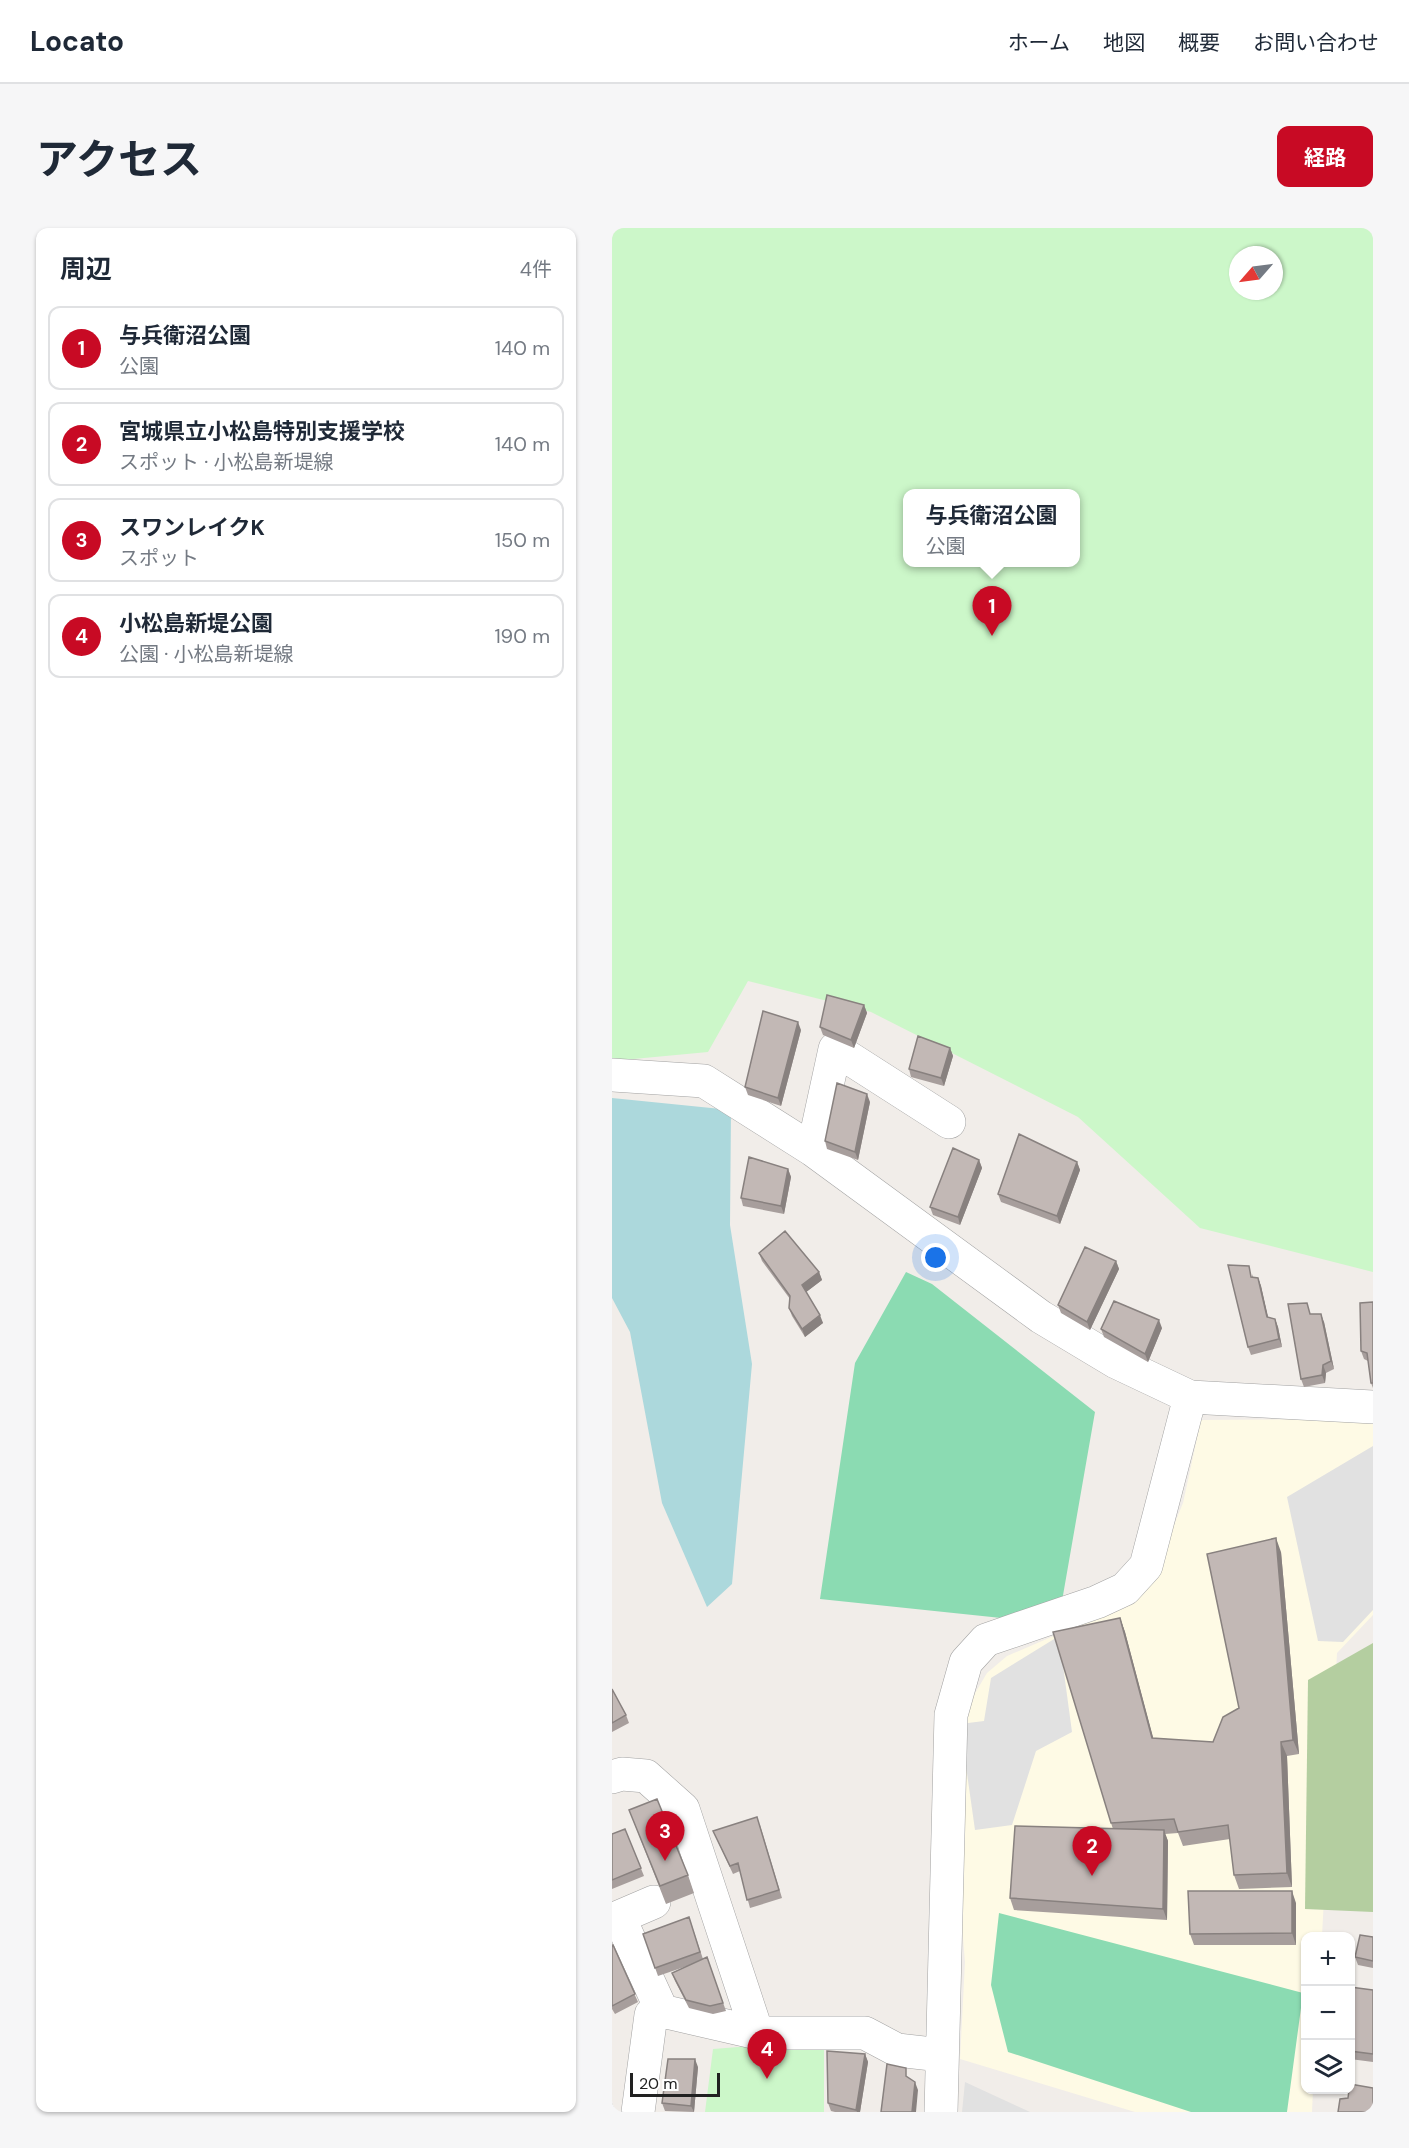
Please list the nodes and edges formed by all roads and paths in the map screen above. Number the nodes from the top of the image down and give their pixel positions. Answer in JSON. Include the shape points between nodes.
{"nodes":[{"id":1,"x":612,"y":1075,"type":"edge"},
{"id":2,"x":949,"y":1122,"type":"dead end"},
{"id":3,"x":813,"y":1150,"type":"junction"},
{"id":4,"x":1190,"y":1397,"type":"junction"},
{"id":5,"x":1373,"y":1407,"type":"edge"},
{"id":6,"x":612,"y":1777,"type":"edge"},
{"id":7,"x":654,"y":1902,"type":"edge"},
{"id":8,"x":662,"y":2011,"type":"junction"},
{"id":9,"x":757,"y":2033,"type":"junction"},
{"id":10,"x":941,"y":2055,"type":"junction"},
{"id":11,"x":638,"y":2112,"type":"edge"},
{"id":12,"x":941,"y":2112,"type":"edge"}],
"edges":[{"from":1,"to":3,"type":"street","via":[[704,1081]]},
{"from":2,"to":3,"type":"street","via":[[835,1048]]},
{"from":3,"to":4,"type":"street","via":[[1041,1317],[1116,1362]]},
{"from":4,"to":5,"type":"street"},
{"from":4,"to":10,"type":"street","via":[[1146,1566],[1125,1589],[986,1640],[966,1662],[951,1715]]},
{"from":6,"to":9,"type":"street","via":[[646,1776],[683,1809]]},
{"from":7,"to":8,"type":"street","via":[[619,1917]]},
{"from":8,"to":9,"type":"street"},
{"from":8,"to":11,"type":"street","via":[[651,2015]]},
{"from":9,"to":10,"type":"street","via":[[865,2033],[897,2050]]},
{"from":10,"to":12,"type":"street"}]}
